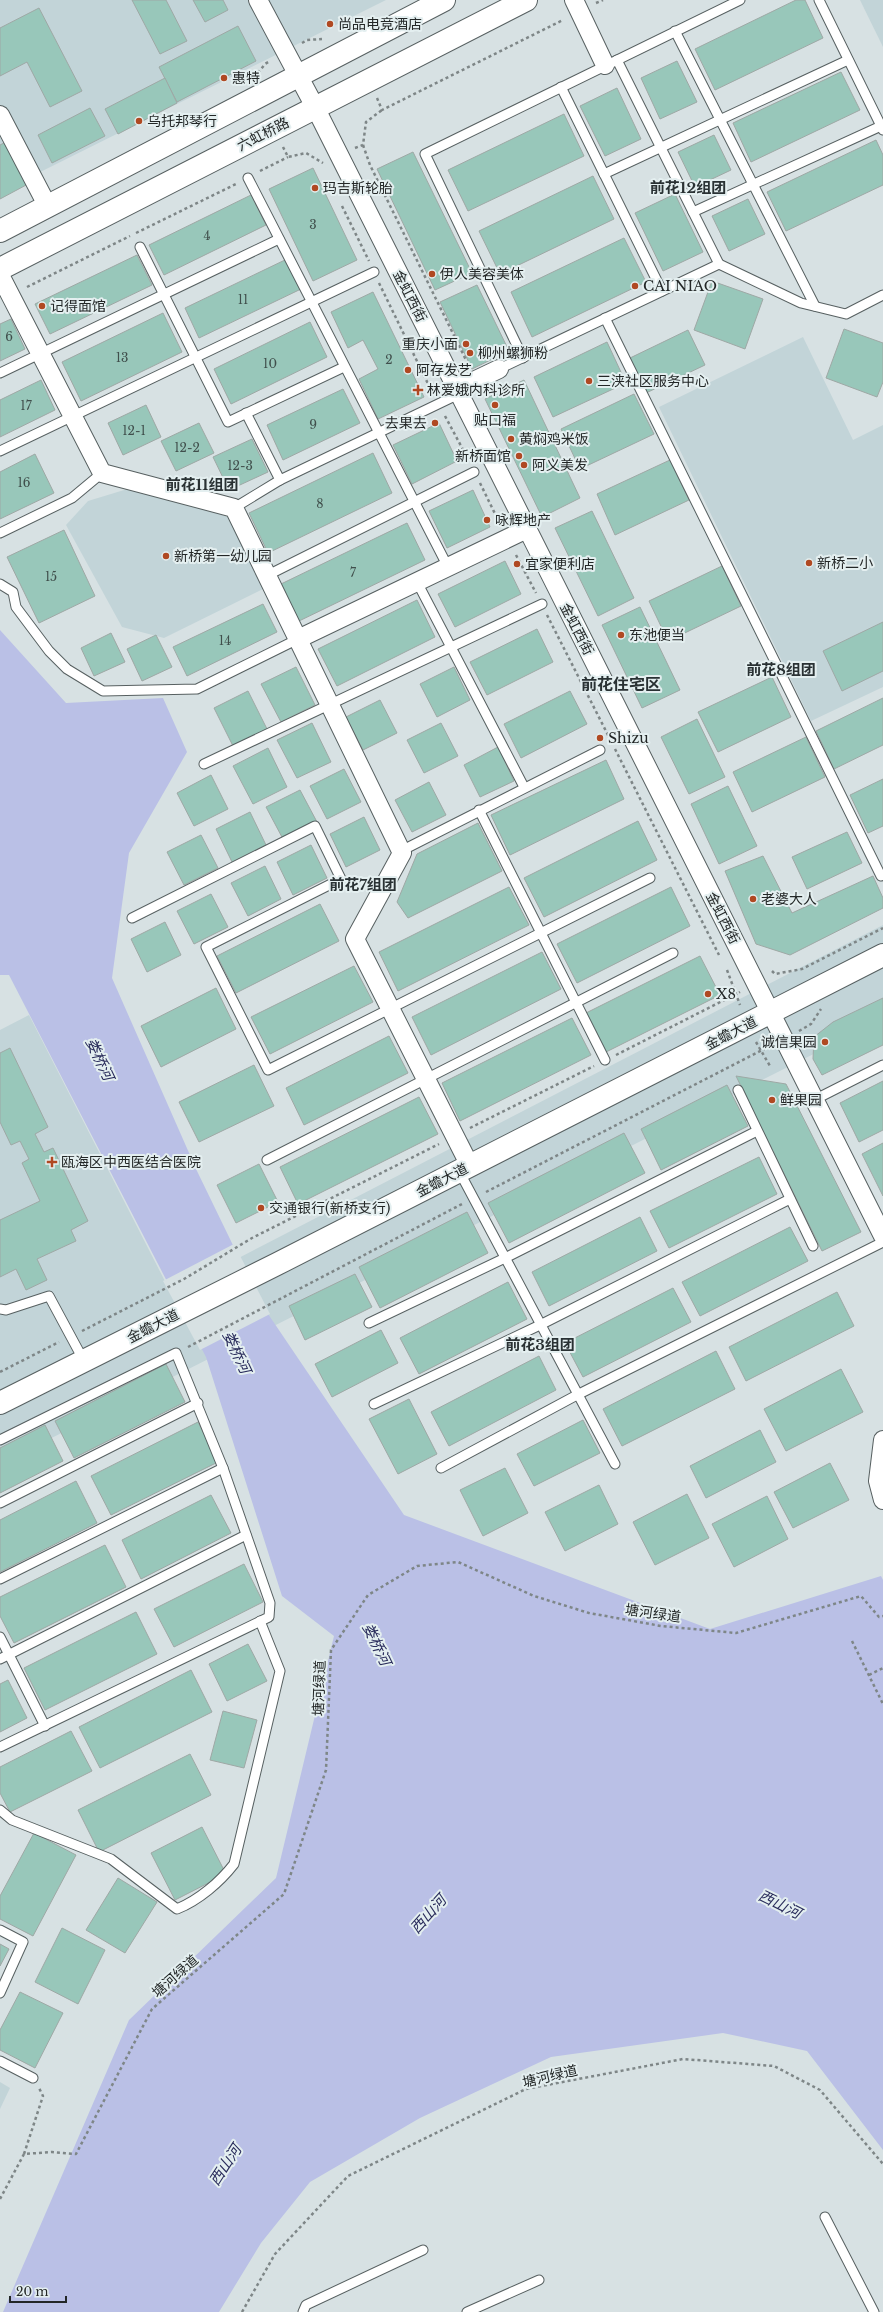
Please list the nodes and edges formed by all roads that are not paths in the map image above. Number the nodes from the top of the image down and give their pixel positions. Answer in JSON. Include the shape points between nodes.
{"nodes":[{"id":1,"x":258,"y":0,"type":"edge"},
{"id":2,"x":444,"y":0,"type":"edge"},
{"id":3,"x":526,"y":0,"type":"edge"},
{"id":4,"x":574,"y":0,"type":"edge"},
{"id":5,"x":740,"y":0,"type":"edge"},
{"id":6,"x":819,"y":0,"type":"edge"},
{"id":7,"x":675,"y":31,"type":"junction"},
{"id":8,"x":848,"y":60,"type":"junction"},
{"id":9,"x":611,"y":63,"type":"junction"},
{"id":10,"x":297,"y":76,"type":"junction"},
{"id":11,"x":561,"y":87,"type":"junction"},
{"id":12,"x":315,"y":107,"type":"junction"},
{"id":13,"x":0,"y":115,"type":"edge"},
{"id":14,"x":720,"y":120,"type":"junction"},
{"id":15,"x":882,"y":128,"type":"edge"},
{"id":16,"x":661,"y":148,"type":"junction"},
{"id":17,"x":604,"y":174,"type":"junction"},
{"id":18,"x":248,"y":178,"type":"road end"},
{"id":19,"x":754,"y":184,"type":"junction"},
{"id":20,"x":47,"y":204,"type":"junction"},
{"id":21,"x":694,"y":212,"type":"junction"},
{"id":22,"x":0,"y":230,"type":"edge"},
{"id":23,"x":279,"y":239,"type":"junction"},
{"id":24,"x":140,"y":247,"type":"dead end"},
{"id":25,"x":719,"y":264,"type":"junction"},
{"id":26,"x":0,"y":269,"type":"edge"},
{"id":27,"x":374,"y":272,"type":"dead end"},
{"id":28,"x":0,"y":275,"type":"edge"},
{"id":29,"x":662,"y":291,"type":"junction"},
{"id":30,"x":164,"y":294,"type":"junction"},
{"id":31,"x":883,"y":295,"type":"edge"},
{"id":32,"x":311,"y":302,"type":"junction"},
{"id":33,"x":815,"y":306,"type":"junction"},
{"id":34,"x":605,"y":318,"type":"junction"},
{"id":35,"x":41,"y":354,"type":"junction"},
{"id":36,"x":196,"y":357,"type":"junction"},
{"id":37,"x":523,"y":358,"type":"junction"},
{"id":38,"x":344,"y":367,"type":"junction"},
{"id":39,"x":499,"y":369,"type":"joint"},
{"id":40,"x":0,"y":373,"type":"edge"},
{"id":41,"x":458,"y":392,"type":"junction"},
{"id":42,"x":246,"y":413,"type":"junction"},
{"id":43,"x":74,"y":417,"type":"junction"},
{"id":44,"x":378,"y":433,"type":"junction"},
{"id":45,"x":0,"y":451,"type":"edge"},
{"id":46,"x":474,"y":472,"type":"dead end"},
{"id":47,"x":102,"y":473,"type":"junction"},
{"id":48,"x":280,"y":480,"type":"junction"},
{"id":49,"x":414,"y":503,"type":"junction"},
{"id":50,"x":234,"y":508,"type":"junction"},
{"id":51,"x":527,"y":529,"type":"junction"},
{"id":52,"x":0,"y":533,"type":"edge"},
{"id":53,"x":448,"y":567,"type":"junction"},
{"id":54,"x":266,"y":576,"type":"junction"},
{"id":55,"x":417,"y":582,"type":"junction"},
{"id":56,"x":0,"y":584,"type":"edge"},
{"id":57,"x":542,"y":604,"type":"dead end"},
{"id":58,"x":298,"y":639,"type":"junction"},
{"id":59,"x":450,"y":646,"type":"junction"},
{"id":60,"x":330,"y":704,"type":"junction"},
{"id":61,"x":600,"y":750,"type":"dead end"},
{"id":62,"x":204,"y":764,"type":"dead end"},
{"id":63,"x":524,"y":787,"type":"junction"},
{"id":64,"x":479,"y":810,"type":"junction"},
{"id":65,"x":402,"y":851,"type":"junction"},
{"id":66,"x":881,"y":876,"type":"dead end"},
{"id":67,"x":650,"y":878,"type":"dead end"},
{"id":68,"x":132,"y":918,"type":"dead end"},
{"id":69,"x":541,"y":933,"type":"junction"},
{"id":70,"x":673,"y":953,"type":"dead end"},
{"id":71,"x":883,"y":955,"type":"edge"},
{"id":72,"x":576,"y":1002,"type":"junction"},
{"id":73,"x":390,"y":1008,"type":"junction"},
{"id":74,"x":770,"y":1012,"type":"junction"},
{"id":75,"x":605,"y":1060,"type":"road end"},
{"id":76,"x":883,"y":1065,"type":"edge"},
{"id":77,"x":425,"y":1079,"type":"junction"},
{"id":78,"x":738,"y":1090,"type":"dead end"},
{"id":79,"x":814,"y":1100,"type":"junction"},
{"id":80,"x":757,"y":1131,"type":"junction"},
{"id":81,"x":267,"y":1160,"type":"dead end"},
{"id":82,"x":464,"y":1169,"type":"junction"},
{"id":83,"x":790,"y":1199,"type":"junction"},
{"id":84,"x":883,"y":1236,"type":"edge"},
{"id":85,"x":883,"y":1242,"type":"edge"},
{"id":86,"x":813,"y":1246,"type":"dead end"},
{"id":87,"x":505,"y":1258,"type":"junction"},
{"id":88,"x":0,"y":1308,"type":"edge"},
{"id":89,"x":369,"y":1323,"type":"dead end"},
{"id":90,"x":540,"y":1325,"type":"junction"},
{"id":91,"x":84,"y":1361,"type":"junction"},
{"id":92,"x":577,"y":1395,"type":"junction"},
{"id":93,"x":0,"y":1403,"type":"edge"},
{"id":94,"x":198,"y":1403,"type":"junction"},
{"id":95,"x":374,"y":1404,"type":"dead end"},
{"id":96,"x":0,"y":1440,"type":"edge"},
{"id":97,"x":883,"y":1440,"type":"edge"},
{"id":98,"x":615,"y":1464,"type":"dead end"},
{"id":99,"x":223,"y":1468,"type":"junction"},
{"id":100,"x":441,"y":1468,"type":"dead end"},
{"id":101,"x":883,"y":1500,"type":"edge"},
{"id":102,"x":0,"y":1503,"type":"edge"},
{"id":103,"x":246,"y":1535,"type":"junction"},
{"id":104,"x":0,"y":1579,"type":"edge"},
{"id":105,"x":260,"y":1621,"type":"junction"},
{"id":106,"x":0,"y":1637,"type":"edge"},
{"id":107,"x":9,"y":1655,"type":"junction"},
{"id":108,"x":0,"y":1659,"type":"edge"},
{"id":109,"x":45,"y":1726,"type":"junction"},
{"id":110,"x":0,"y":1748,"type":"edge"},
{"id":111,"x":0,"y":1810,"type":"edge"},
{"id":112,"x":0,"y":1930,"type":"edge"},
{"id":113,"x":0,"y":1993,"type":"edge"},
{"id":114,"x":0,"y":2061,"type":"edge"},
{"id":115,"x":33,"y":2078,"type":"road end"},
{"id":116,"x":825,"y":2217,"type":"dead end"},
{"id":117,"x":423,"y":2250,"type":"dead end"},
{"id":118,"x":539,"y":2280,"type":"dead end"},
{"id":119,"x":303,"y":2312,"type":"edge"},
{"id":120,"x":467,"y":2312,"type":"edge"},
{"id":121,"x":874,"y":2312,"type":"edge"}],
"edges":[{"from":1,"to":10,"type":"street","name":"金虹西街"},
{"from":2,"to":10,"type":"main road"},
{"from":3,"to":12,"type":"main road","name":"六虹桥路"},
{"from":4,"to":9,"type":"street"},
{"from":5,"to":7,"type":"lane"},
{"from":6,"to":8,"type":"lane"},
{"from":7,"to":9,"type":"lane"},
{"from":7,"to":14,"type":"lane"},
{"from":8,"to":14,"type":"lane"},
{"from":8,"to":15,"type":"lane"},
{"from":9,"to":11,"type":"lane"},
{"from":9,"to":16,"type":"lane"},
{"from":10,"to":12,"type":"street","name":"金虹西街"},
{"from":10,"to":20,"type":"main road"},
{"from":11,"to":17,"type":"lane"},
{"from":11,"to":37,"type":"lane","via":[[424,154]]},
{"from":12,"to":26,"type":"main road","name":"六虹桥路"},
{"from":12,"to":41,"type":"street","name":"金虹西街"},
{"from":13,"to":20,"type":"street"},
{"from":14,"to":16,"type":"lane"},
{"from":14,"to":19,"type":"lane"},
{"from":15,"to":19,"type":"lane"},
{"from":16,"to":17,"type":"lane"},
{"from":16,"to":21,"type":"lane"},
{"from":17,"to":29,"type":"lane"},
{"from":18,"to":23,"type":"lane"},
{"from":19,"to":21,"type":"lane"},
{"from":19,"to":33,"type":"lane"},
{"from":20,"to":22,"type":"main road"},
{"from":21,"to":25,"type":"lane"},
{"from":23,"to":30,"type":"lane"},
{"from":23,"to":32,"type":"lane"},
{"from":24,"to":30,"type":"lane"},
{"from":25,"to":29,"type":"lane"},
{"from":25,"to":33,"type":"lane"},
{"from":27,"to":32,"type":"lane"},
{"from":28,"to":35,"type":"street"},
{"from":29,"to":34,"type":"lane"},
{"from":30,"to":35,"type":"lane"},
{"from":30,"to":36,"type":"lane"},
{"from":31,"to":33,"type":"lane","via":[[846,314]]},
{"from":32,"to":36,"type":"lane"},
{"from":32,"to":38,"type":"lane"},
{"from":34,"to":37,"type":"lane"},
{"from":34,"to":66,"type":"lane"},
{"from":35,"to":40,"type":"lane"},
{"from":35,"to":43,"type":"street"},
{"from":36,"to":42,"type":"lane","via":[[228,422]]},
{"from":36,"to":43,"type":"lane"},
{"from":37,"to":39,"type":"lane"},
{"from":38,"to":42,"type":"lane"},
{"from":38,"to":44,"type":"lane"},
{"from":39,"to":41,"type":"street","via":[[475,380]]},
{"from":41,"to":44,"type":"lane"},
{"from":41,"to":51,"type":"street","name":"金虹西街"},
{"from":42,"to":48,"type":"lane"},
{"from":43,"to":45,"type":"lane"},
{"from":43,"to":47,"type":"street"},
{"from":44,"to":48,"type":"lane"},
{"from":44,"to":49,"type":"lane"},
{"from":46,"to":49,"type":"lane"},
{"from":47,"to":50,"type":"street"},
{"from":47,"to":52,"type":"lane","via":[[72,498]]},
{"from":48,"to":50,"type":"lane"},
{"from":49,"to":53,"type":"lane"},
{"from":49,"to":54,"type":"lane"},
{"from":50,"to":54,"type":"street"},
{"from":51,"to":53,"type":"street"},
{"from":51,"to":74,"type":"street","name":"金虹西街"},
{"from":53,"to":55,"type":"street"},
{"from":54,"to":58,"type":"street"},
{"from":55,"to":58,"type":"street"},
{"from":55,"to":59,"type":"lane"},
{"from":56,"to":58,"type":"lane","via":[[13,592],[16,607],[49,651],[67,669],[103,691],[197,689]]},
{"from":57,"to":59,"type":"lane"},
{"from":58,"to":60,"type":"street"},
{"from":59,"to":60,"type":"lane"},
{"from":59,"to":63,"type":"lane"},
{"from":60,"to":62,"type":"lane"},
{"from":60,"to":65,"type":"street"},
{"from":61,"to":63,"type":"lane"},
{"from":63,"to":64,"type":"lane"},
{"from":64,"to":65,"type":"lane"},
{"from":64,"to":69,"type":"lane"},
{"from":65,"to":73,"type":"street","via":[[355,939]]},
{"from":67,"to":69,"type":"lane"},
{"from":68,"to":73,"type":"lane","via":[[315,826],[341,879],[206,947],[268,1070]]},
{"from":69,"to":72,"type":"lane"},
{"from":69,"to":73,"type":"lane"},
{"from":70,"to":72,"type":"lane"},
{"from":71,"to":74,"type":"main road","name":"金蟾大道"},
{"from":72,"to":75,"type":"lane"},
{"from":72,"to":77,"type":"lane"},
{"from":73,"to":77,"type":"street"},
{"from":74,"to":79,"type":"street","name":"金虹西街"},
{"from":74,"to":82,"type":"main road","name":"金蟾大道"},
{"from":76,"to":79,"type":"lane"},
{"from":77,"to":81,"type":"lane"},
{"from":77,"to":82,"type":"street","via":[[454,1136]]},
{"from":78,"to":80,"type":"lane"},
{"from":79,"to":84,"type":"street","name":"金虹西街"},
{"from":80,"to":83,"type":"lane"},
{"from":80,"to":87,"type":"lane"},
{"from":82,"to":87,"type":"lane","via":[[473,1198]]},
{"from":82,"to":91,"type":"main road","name":"金蟾大道"},
{"from":83,"to":86,"type":"lane"},
{"from":83,"to":90,"type":"lane"},
{"from":85,"to":92,"type":"lane"},
{"from":87,"to":89,"type":"lane"},
{"from":87,"to":90,"type":"lane"},
{"from":88,"to":91,"type":"lane","via":[[6,1310],[50,1296]]},
{"from":90,"to":92,"type":"lane"},
{"from":90,"to":95,"type":"lane"},
{"from":91,"to":93,"type":"main road","name":"金蟾大道"},
{"from":92,"to":98,"type":"lane"},
{"from":92,"to":100,"type":"lane"},
{"from":94,"to":96,"type":"lane","via":[[176,1353]]},
{"from":94,"to":99,"type":"lane"},
{"from":94,"to":102,"type":"lane"},
{"from":97,"to":101,"type":"street","via":[[878,1481]]},
{"from":99,"to":103,"type":"lane"},
{"from":99,"to":104,"type":"lane"},
{"from":103,"to":105,"type":"lane","via":[[270,1603],[269,1617]]},
{"from":103,"to":107,"type":"lane"},
{"from":105,"to":109,"type":"lane"},
{"from":105,"to":111,"type":"lane","via":[[280,1671],[234,1864],[226,1874],[189,1904],[177,1910],[110,1860],[12,1820]]},
{"from":106,"to":107,"type":"lane"},
{"from":107,"to":108,"type":"lane"},
{"from":107,"to":109,"type":"lane"},
{"from":109,"to":110,"type":"lane"},
{"from":112,"to":113,"type":"lane","via":[[22,1942]]},
{"from":114,"to":115,"type":"lane"},
{"from":116,"to":121,"type":"lane"},
{"from":117,"to":119,"type":"lane","via":[[306,2305]]},
{"from":118,"to":120,"type":"lane"}]}
